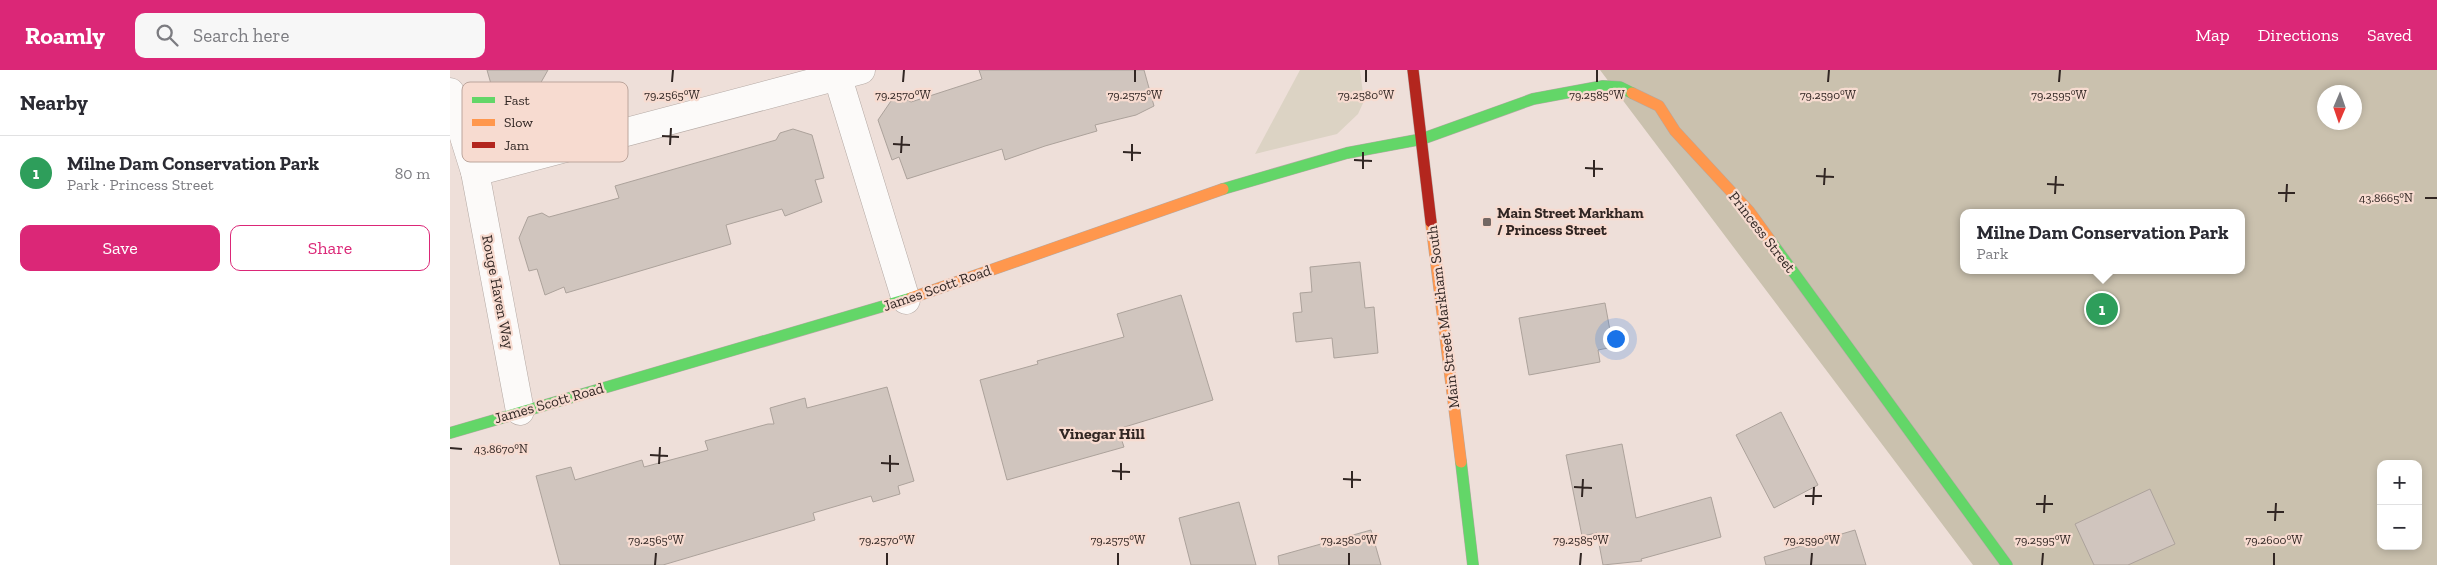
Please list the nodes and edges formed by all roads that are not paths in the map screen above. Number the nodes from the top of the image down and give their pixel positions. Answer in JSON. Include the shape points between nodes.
{"nodes":[{"id":1,"x":1413,"y":70,"type":"edge"},
{"id":2,"x":849,"y":74,"type":"edge"},
{"id":3,"x":450,"y":92,"type":"edge"},
{"id":4,"x":462,"y":130,"type":"edge"},
{"id":5,"x":628,"y":132,"type":"edge"},
{"id":6,"x":1422,"y":139,"type":"junction"},
{"id":7,"x":472,"y":162,"type":"edge"},
{"id":8,"x":513,"y":162,"type":"edge"},
{"id":9,"x":475,"y":172,"type":"junction"},
{"id":10,"x":906,"y":300,"type":"junction"},
{"id":11,"x":520,"y":411,"type":"junction"},
{"id":12,"x":450,"y":433,"type":"edge"},
{"id":13,"x":1473,"y":565,"type":"edge"},
{"id":14,"x":2007,"y":565,"type":"edge"}],
"edges":[{"from":1,"to":6,"type":"street","name":"Main Street Markham South"},
{"from":2,"to":5,"type":"street"},
{"from":2,"to":10,"type":"street"},
{"from":3,"to":4,"type":"street","name":"Rouge Haven Way"},
{"from":6,"to":10,"type":"street","name":"James Scott Road","via":[[1347,153],[1197,196]]},
{"from":6,"to":13,"type":"street","name":"Main Street Markham South"},
{"from":6,"to":14,"type":"street","name":"Princess Street","via":[[1533,99],[1603,86],[1620,87],[1659,106],[1675,131],[1749,211]]},
{"from":7,"to":9,"type":"street","name":"Rouge Haven Way"},
{"from":8,"to":9,"type":"street"},
{"from":9,"to":11,"type":"street","name":"Rouge Haven Way"},
{"from":10,"to":11,"type":"street","name":"James Scott Road"},
{"from":11,"to":12,"type":"street","name":"James Scott Road"}]}
